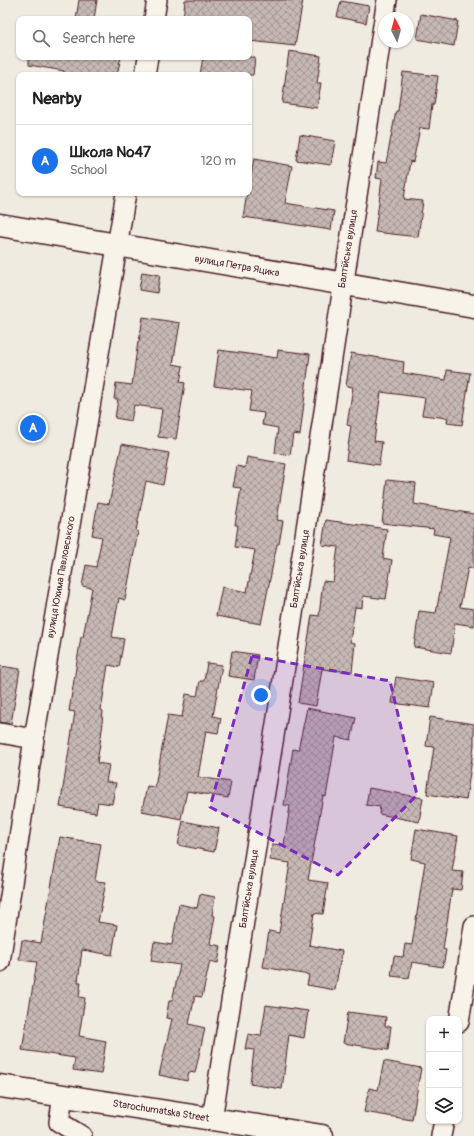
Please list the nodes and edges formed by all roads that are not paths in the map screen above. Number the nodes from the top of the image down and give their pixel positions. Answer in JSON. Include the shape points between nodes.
{"nodes":[{"id":1,"x":157,"y":0,"type":"edge"},
{"id":2,"x":387,"y":0,"type":"edge"},
{"id":3,"x":385,"y":12,"type":"edge"},
{"id":4,"x":154,"y":16,"type":"edge"},
{"id":5,"x":380,"y":48,"type":"edge"},
{"id":6,"x":148,"y":60,"type":"edge"},
{"id":7,"x":146,"y":72,"type":"edge"},
{"id":8,"x":126,"y":196,"type":"edge"},
{"id":9,"x":0,"y":225,"type":"edge"},
{"id":10,"x":118,"y":246,"type":"junction"},
{"id":11,"x":343,"y":284,"type":"junction"},
{"id":12,"x":474,"y":306,"type":"edge"},
{"id":13,"x":0,"y":733,"type":"edge"},
{"id":14,"x":34,"y":739,"type":"junction"},
{"id":15,"x":474,"y":926,"type":"edge"},
{"id":16,"x":0,"y":962,"type":"edge"},
{"id":17,"x":460,"y":1016,"type":"edge"},
{"id":18,"x":0,"y":1086,"type":"edge"},
{"id":19,"x":63,"y":1096,"type":"junction"},
{"id":20,"x":212,"y":1119,"type":"junction"},
{"id":21,"x":443,"y":1124,"type":"edge"},
{"id":22,"x":55,"y":1129,"type":"edge"},
{"id":23,"x":82,"y":1136,"type":"edge"},
{"id":24,"x":322,"y":1136,"type":"edge"},
{"id":25,"x":441,"y":1136,"type":"edge"}],
"edges":[{"from":1,"to":4,"type":"street"},
{"from":2,"to":3,"type":"street","name":"Балтійська вулиця"},
{"from":5,"to":11,"type":"street","name":"Балтійська вулиця"},
{"from":6,"to":7,"type":"street"},
{"from":8,"to":10,"type":"street","name":"вулиця Юхима Павловського"},
{"from":9,"to":10,"type":"street","name":"вулиця Петра Яцика"},
{"from":10,"to":11,"type":"street","name":"вулиця Петра Яцика"},
{"from":10,"to":14,"type":"street","name":"вулиця Юхима Павловського"},
{"from":11,"to":12,"type":"street","name":"вулиця Петра Яцика"},
{"from":11,"to":20,"type":"street","name":"Балтійська вулиця","via":[[280,699]]},
{"from":13,"to":14,"type":"street"},
{"from":14,"to":16,"type":"street","name":"вулиця Юхима Павловського"},
{"from":15,"to":17,"type":"street"},
{"from":18,"to":19,"type":"street","name":"Starochumatska Street"},
{"from":19,"to":20,"type":"street","name":"Starochumatska Street"},
{"from":19,"to":22,"type":"street"},
{"from":20,"to":24,"type":"street","name":"Starochumatska Street"},
{"from":21,"to":25,"type":"street"},
{"from":22,"to":23,"type":"street"}]}
